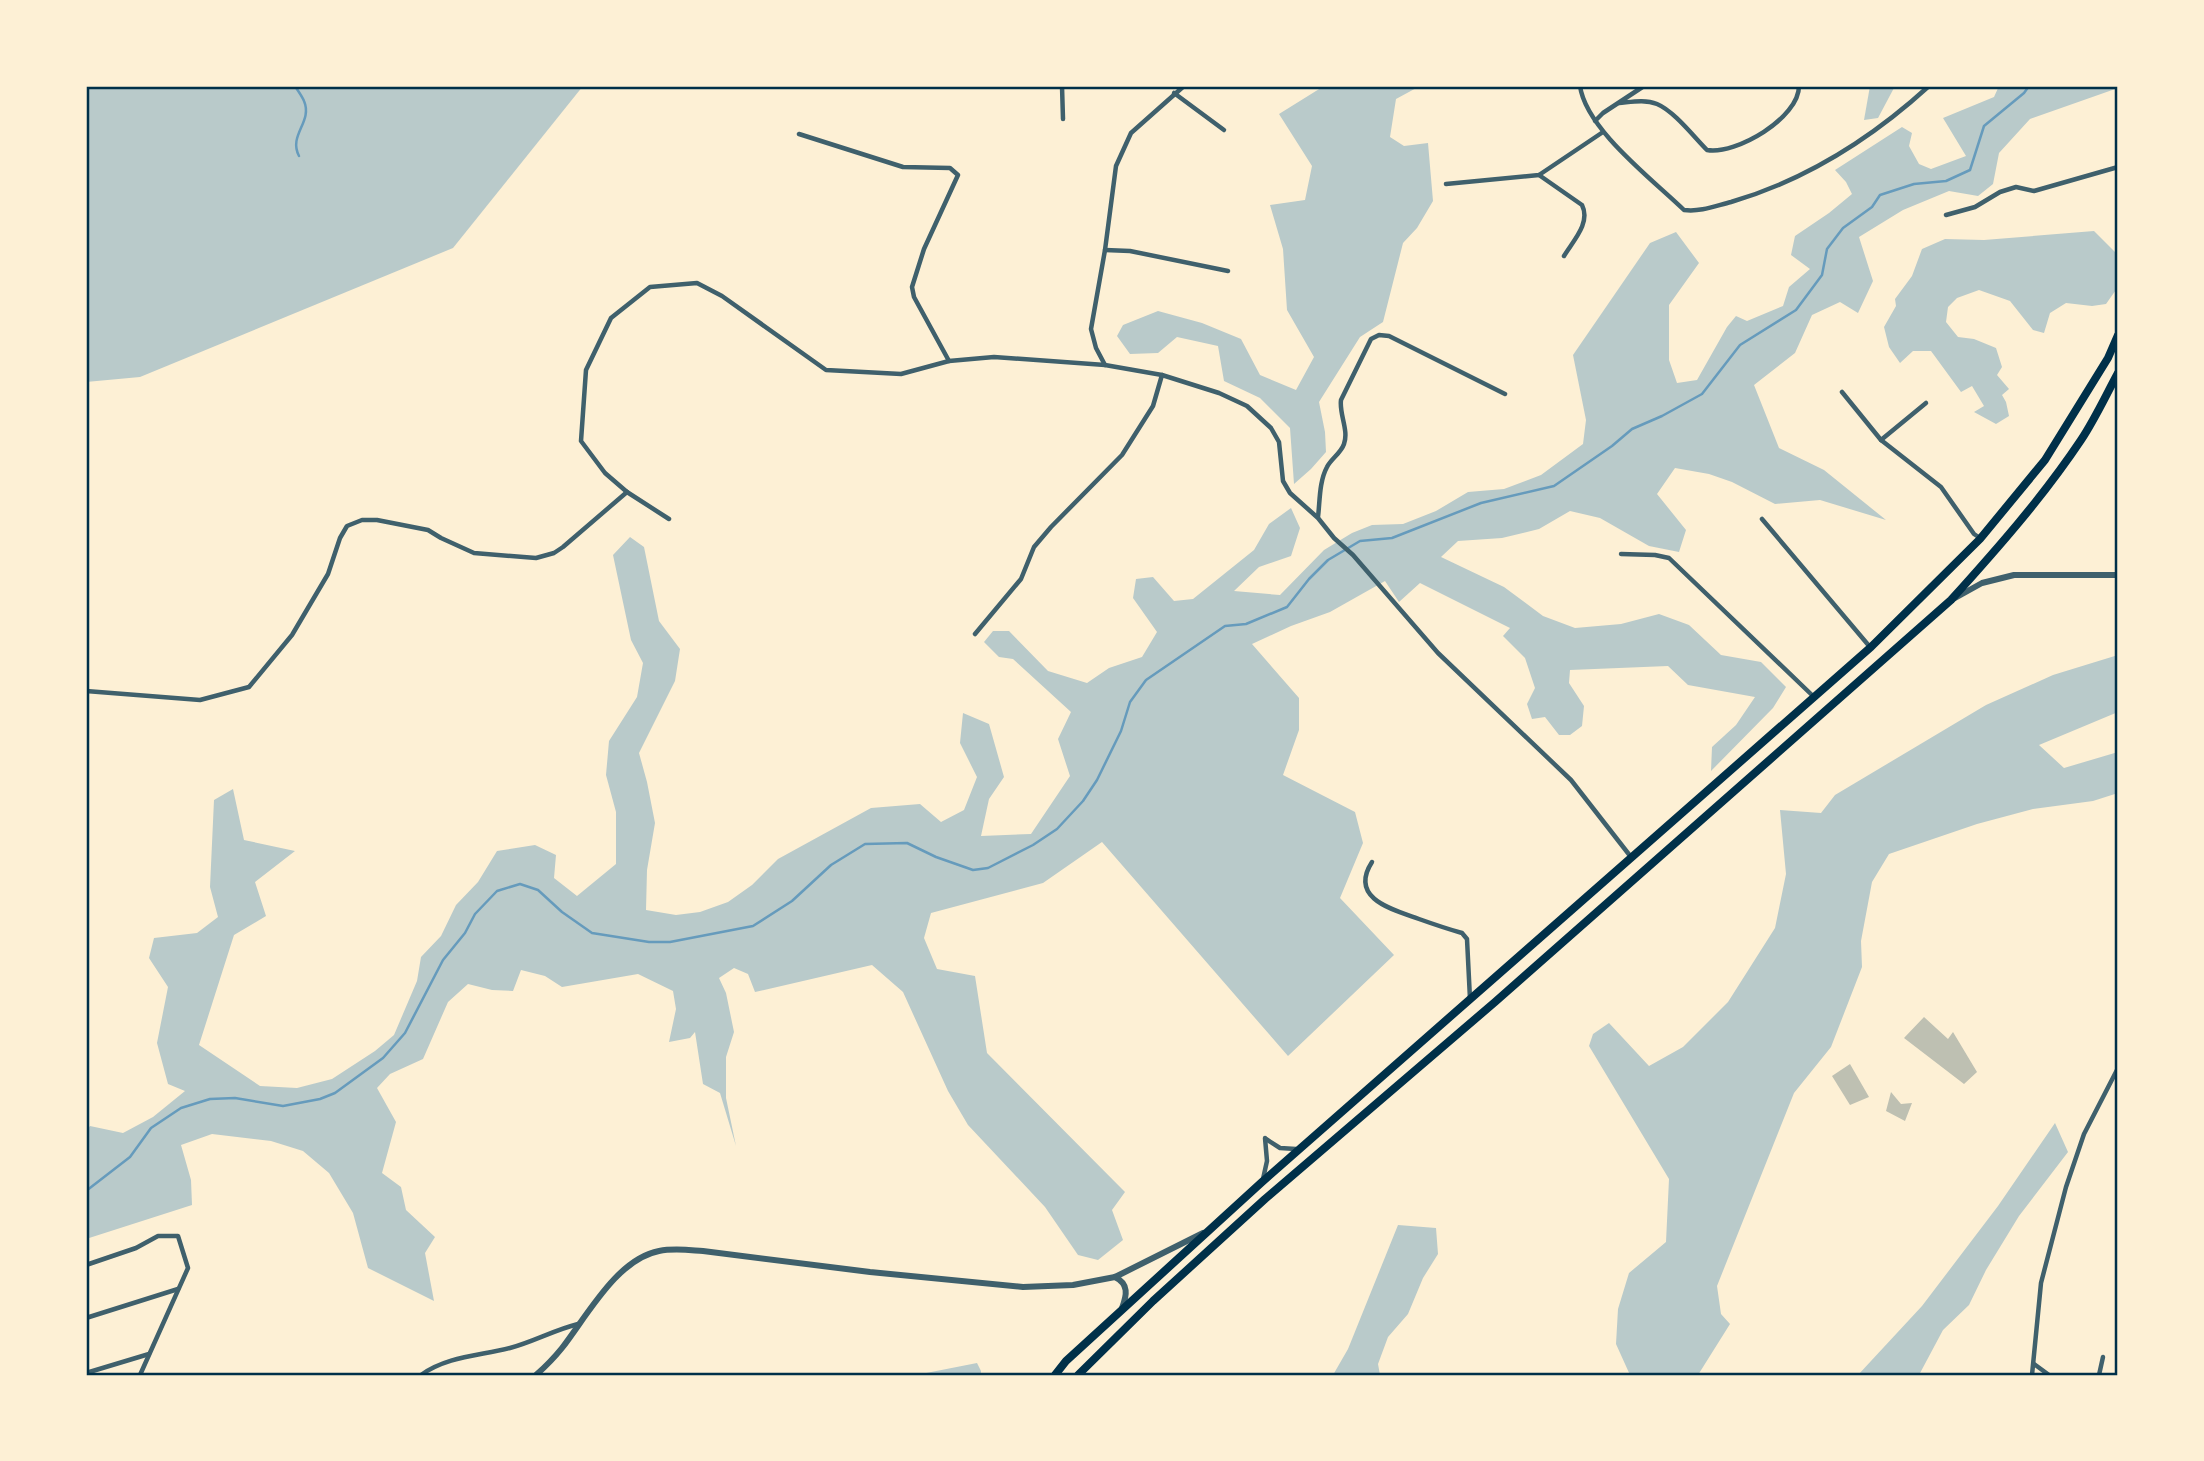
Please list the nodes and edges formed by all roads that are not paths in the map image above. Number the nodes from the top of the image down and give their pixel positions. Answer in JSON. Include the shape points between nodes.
{"nodes":[{"id":1,"x":1062,"y":86,"type":"edge"},
{"id":2,"x":1184,"y":86,"type":"edge"},
{"id":3,"x":1580,"y":86,"type":"edge"},
{"id":4,"x":1644,"y":86,"type":"edge"},
{"id":5,"x":1799,"y":86,"type":"edge"},
{"id":6,"x":1929,"y":86,"type":"edge"},
{"id":7,"x":1174,"y":93,"type":"junction"},
{"id":8,"x":1619,"y":103,"type":"junction"},
{"id":9,"x":1063,"y":119,"type":"dead end"},
{"id":10,"x":1595,"y":121,"type":"junction"},
{"id":11,"x":1224,"y":130,"type":"dead end"},
{"id":12,"x":1603,"y":132,"type":"junction"},
{"id":13,"x":799,"y":134,"type":"dead end"},
{"id":14,"x":2118,"y":167,"type":"edge"},
{"id":15,"x":1539,"y":174,"type":"junction"},
{"id":16,"x":1446,"y":184,"type":"dead end"},
{"id":17,"x":1946,"y":215,"type":"dead end"},
{"id":18,"x":1105,"y":250,"type":"junction"},
{"id":19,"x":1564,"y":256,"type":"dead end"},
{"id":20,"x":1228,"y":271,"type":"dead end"},
{"id":21,"x":2118,"y":335,"type":"edge"},
{"id":22,"x":949,"y":361,"type":"junction"},
{"id":23,"x":1105,"y":365,"type":"junction"},
{"id":24,"x":2118,"y":373,"type":"edge"},
{"id":25,"x":1162,"y":375,"type":"junction"},
{"id":26,"x":1842,"y":392,"type":"dead end"},
{"id":27,"x":1504,"y":394,"type":"dead end"},
{"id":28,"x":1926,"y":403,"type":"dead end"},
{"id":29,"x":1881,"y":440,"type":"junction"},
{"id":30,"x":627,"y":492,"type":"junction"},
{"id":31,"x":1318,"y":518,"type":"junction"},
{"id":32,"x":669,"y":519,"type":"dead end"},
{"id":33,"x":1762,"y":519,"type":"dead end"},
{"id":34,"x":1980,"y":538,"type":"junction"},
{"id":35,"x":1621,"y":554,"type":"dead end"},
{"id":36,"x":2118,"y":575,"type":"edge"},
{"id":37,"x":1951,"y":600,"type":"junction"},
{"id":38,"x":975,"y":634,"type":"dead end"},
{"id":39,"x":1871,"y":648,"type":"junction"},
{"id":40,"x":86,"y":691,"type":"edge"},
{"id":41,"x":1813,"y":696,"type":"junction"},
{"id":42,"x":1632,"y":858,"type":"junction"},
{"id":43,"x":1372,"y":862,"type":"dead end"},
{"id":44,"x":1470,"y":1000,"type":"junction"},
{"id":45,"x":2118,"y":1068,"type":"edge"},
{"id":46,"x":1301,"y":1148,"type":"junction"},
{"id":47,"x":1262,"y":1182,"type":"junction"},
{"id":48,"x":1208,"y":1231,"type":"junction"},
{"id":49,"x":86,"y":1265,"type":"edge"},
{"id":50,"x":1115,"y":1277,"type":"junction"},
{"id":51,"x":179,"y":1289,"type":"junction"},
{"id":52,"x":1120,"y":1312,"type":"junction"},
{"id":53,"x":86,"y":1318,"type":"edge"},
{"id":54,"x":579,"y":1324,"type":"junction"},
{"id":55,"x":150,"y":1354,"type":"junction"},
{"id":56,"x":2104,"y":1357,"type":"dead end"},
{"id":57,"x":2034,"y":1364,"type":"junction"},
{"id":58,"x":86,"y":1373,"type":"edge"},
{"id":59,"x":141,"y":1375,"type":"edge"},
{"id":60,"x":421,"y":1375,"type":"edge"},
{"id":61,"x":536,"y":1375,"type":"edge"},
{"id":62,"x":1055,"y":1375,"type":"edge"},
{"id":63,"x":1078,"y":1375,"type":"edge"},
{"id":64,"x":2032,"y":1375,"type":"edge"},
{"id":65,"x":2049,"y":1375,"type":"edge"},
{"id":66,"x":2099,"y":1375,"type":"edge"}],
"edges":[{"from":1,"to":9,"type":"street"},
{"from":2,"to":7,"type":"street"},
{"from":3,"to":10,"type":"street","via":[[1586,109]]},
{"from":4,"to":8,"type":"street"},
{"from":5,"to":8,"type":"street","via":[[1798,99],[1788,113],[1753,138],[1726,150],[1707,149],[1656,103]]},
{"from":6,"to":12,"type":"street","via":[[1898,114],[1827,162],[1769,191],[1698,212],[1685,210]]},
{"from":7,"to":11,"type":"street"},
{"from":7,"to":18,"type":"street","via":[[1131,133],[1116,166]]},
{"from":8,"to":10,"type":"street"},
{"from":10,"to":12,"type":"street"},
{"from":12,"to":15,"type":"street"},
{"from":13,"to":22,"type":"street","via":[[903,167],[950,168],[958,175],[912,287]]},
{"from":14,"to":17,"type":"street","via":[[2034,191],[2016,187]]},
{"from":15,"to":16,"type":"street"},
{"from":15,"to":19,"type":"street","via":[[1582,205],[1586,213]]},
{"from":18,"to":20,"type":"street"},
{"from":18,"to":23,"type":"street","via":[[1091,329]]},
{"from":21,"to":34,"type":"highway","via":[[2045,460]]},
{"from":22,"to":23,"type":"street","via":[[994,357]]},
{"from":22,"to":30,"type":"street","via":[[901,374],[826,370],[697,283],[650,287],[611,318],[586,370],[581,442]]},
{"from":23,"to":25,"type":"street"},
{"from":24,"to":37,"type":"highway","via":[[2082,439],[2052,480]]},
{"from":25,"to":31,"type":"street","via":[[1219,393],[1247,407],[1271,429],[1279,442],[1283,481]]},
{"from":25,"to":38,"type":"street","via":[[1153,406],[1122,455],[1034,547],[1021,579]]},
{"from":26,"to":29,"type":"street"},
{"from":27,"to":31,"type":"street","via":[[1389,336],[1371,339],[1341,400],[1343,445],[1327,466]]},
{"from":28,"to":29,"type":"street"},
{"from":29,"to":34,"type":"street","via":[[1933,479]]},
{"from":30,"to":32,"type":"street"},
{"from":30,"to":40,"type":"street","via":[[564,547],[536,558],[474,553],[428,530],[362,520],[347,526],[328,574],[292,635],[249,687],[200,701]]},
{"from":31,"to":42,"type":"street","via":[[1438,653],[1571,780]]},
{"from":33,"to":39,"type":"street"},
{"from":34,"to":39,"type":"highway"},
{"from":35,"to":41,"type":"street","via":[[1669,558]]},
{"from":36,"to":37,"type":"street","via":[[2014,575],[1982,583]]},
{"from":37,"to":63,"type":"highway","via":[[1265,1199]]},
{"from":39,"to":41,"type":"highway"},
{"from":41,"to":42,"type":"highway"},
{"from":42,"to":44,"type":"highway"},
{"from":43,"to":44,"type":"street","via":[[1365,881],[1380,905],[1462,933],[1467,939]]},
{"from":44,"to":46,"type":"highway"},
{"from":45,"to":57,"type":"street","via":[[2084,1134],[2066,1187],[2041,1283]]},
{"from":46,"to":47,"type":"highway"},
{"from":46,"to":47,"type":"street","via":[[1285,1149],[1265,1138],[1267,1161]]},
{"from":47,"to":48,"type":"highway"},
{"from":48,"to":50,"type":"street"},
{"from":48,"to":52,"type":"highway"},
{"from":49,"to":51,"type":"street","via":[[158,1236],[178,1236],[188,1268]]},
{"from":50,"to":52,"type":"street","via":[[1126,1288]]},
{"from":50,"to":54,"type":"street","via":[[1023,1287],[677,1249],[659,1251],[629,1265]]},
{"from":51,"to":53,"type":"street"},
{"from":51,"to":55,"type":"street"},
{"from":52,"to":62,"type":"highway"},
{"from":54,"to":60,"type":"street","via":[[512,1348],[460,1357]]},
{"from":54,"to":61,"type":"street"},
{"from":55,"to":58,"type":"street"},
{"from":55,"to":59,"type":"street"},
{"from":56,"to":66,"type":"street"},
{"from":57,"to":64,"type":"street"},
{"from":57,"to":65,"type":"street"}]}
